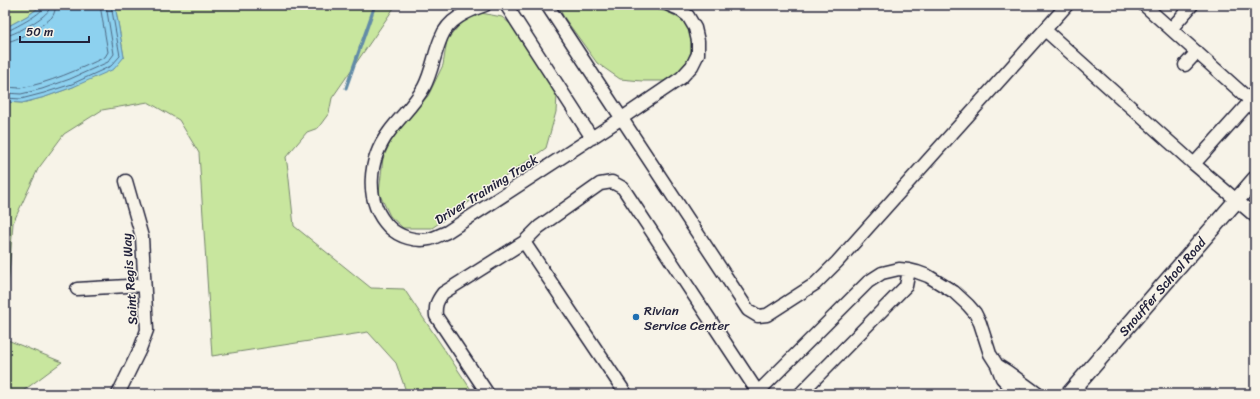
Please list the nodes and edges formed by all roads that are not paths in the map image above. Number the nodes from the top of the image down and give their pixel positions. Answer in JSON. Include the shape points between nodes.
{"nodes":[{"id":1,"x":485,"y":5,"type":"edge"},
{"id":2,"x":506,"y":5,"type":"edge"},
{"id":3,"x":547,"y":5,"type":"edge"},
{"id":4,"x":669,"y":5,"type":"edge"},
{"id":5,"x":1067,"y":5,"type":"edge"},
{"id":6,"x":1144,"y":5,"type":"edge"},
{"id":7,"x":1192,"y":5,"type":"edge"},
{"id":8,"x":1171,"y":29,"type":"junction"},
{"id":9,"x":1045,"y":30,"type":"junction"},
{"id":10,"x":1197,"y":52,"type":"junction"},
{"id":11,"x":1185,"y":65,"type":"dead end"},
{"id":12,"x":1253,"y":98,"type":"edge"},
{"id":13,"x":622,"y":118,"type":"junction"},
{"id":14,"x":592,"y":138,"type":"junction"},
{"id":15,"x":1194,"y":164,"type":"junction"},
{"id":16,"x":1255,"y":179,"type":"edge"},
{"id":17,"x":126,"y":181,"type":"dead end"},
{"id":18,"x":1237,"y":200,"type":"junction"},
{"id":19,"x":1255,"y":216,"type":"edge"},
{"id":20,"x":524,"y":242,"type":"junction"},
{"id":21,"x":909,"y":270,"type":"junction"},
{"id":22,"x":144,"y":285,"type":"junction"},
{"id":23,"x":77,"y":290,"type":"dead end"},
{"id":24,"x":997,"y":365,"type":"junction"},
{"id":25,"x":757,"y":393,"type":"edge"},
{"id":26,"x":118,"y":394,"type":"edge"},
{"id":27,"x":488,"y":394,"type":"edge"},
{"id":28,"x":626,"y":394,"type":"edge"},
{"id":29,"x":800,"y":394,"type":"edge"},
{"id":30,"x":1017,"y":394,"type":"edge"},
{"id":31,"x":1038,"y":394,"type":"edge"},
{"id":32,"x":1069,"y":394,"type":"edge"}],
"edges":[{"from":1,"to":14,"type":"street","name":"Driver Training Track","via":[[468,11],[448,26],[441,37],[424,87],[415,102],[388,132],[379,148],[371,183],[376,210],[382,220],[402,236],[429,239],[454,228]]},
{"from":2,"to":14,"type":"street"},
{"from":3,"to":13,"type":"street"},
{"from":4,"to":13,"type":"street","name":"Driver Training Track","via":[[688,16],[695,28],[698,54],[692,66],[681,78]]},
{"from":5,"to":9,"type":"street"},
{"from":6,"to":8,"type":"street"},
{"from":7,"to":8,"type":"street"},
{"from":8,"to":10,"type":"street"},
{"from":9,"to":13,"type":"street","via":[[816,284],[767,316],[758,316],[748,310]]},
{"from":9,"to":15,"type":"street"},
{"from":10,"to":11,"type":"street"},
{"from":10,"to":12,"type":"street"},
{"from":12,"to":15,"type":"street"},
{"from":13,"to":14,"type":"street","name":"Driver Training Track"},
{"from":15,"to":18,"type":"street"},
{"from":16,"to":18,"type":"main road","name":"Snouffer School Road"},
{"from":17,"to":22,"type":"street","name":"Saint Regis Way","via":[[142,237]]},
{"from":18,"to":19,"type":"street"},
{"from":18,"to":32,"type":"main road","name":"Snouffer School Road"},
{"from":20,"to":25,"type":"street","via":[[539,227],[600,184],[612,182],[623,188]]},
{"from":20,"to":27,"type":"street","via":[[443,292],[435,307],[436,316]]},
{"from":20,"to":28,"type":"street"},
{"from":21,"to":24,"type":"street","via":[[928,276],[954,292],[968,305],[980,323],[990,354]]},
{"from":21,"to":25,"type":"street","via":[[899,269],[882,273],[868,282]]},
{"from":21,"to":29,"type":"street","via":[[906,286]]},
{"from":22,"to":23,"type":"street"},
{"from":22,"to":26,"type":"street","name":"Saint Regis Way","via":[[147,330]]},
{"from":24,"to":30,"type":"street","via":[[1002,378]]},
{"from":24,"to":31,"type":"street"}]}
